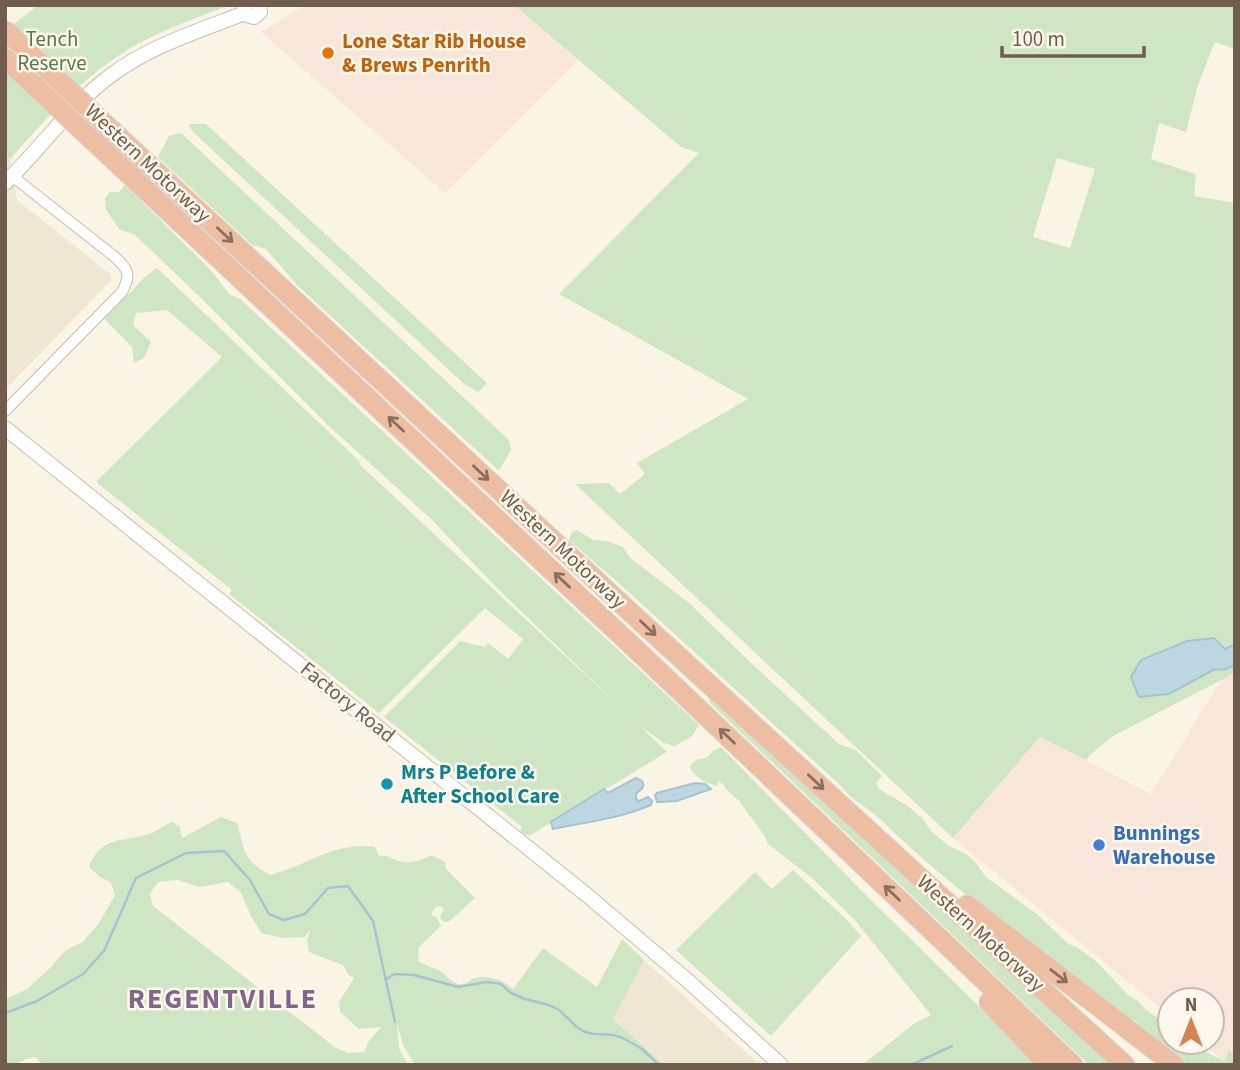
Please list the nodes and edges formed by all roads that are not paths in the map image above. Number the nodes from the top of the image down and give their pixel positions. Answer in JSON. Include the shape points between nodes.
{"nodes":[{"id":1,"x":255,"y":7,"type":"edge"},
{"id":2,"x":5,"y":30,"type":"edge"},
{"id":3,"x":5,"y":58,"type":"edge"},
{"id":4,"x":9,"y":180,"type":"edge"},
{"id":5,"x":5,"y":411,"type":"edge"},
{"id":6,"x":5,"y":428,"type":"edge"},
{"id":7,"x":887,"y":847,"type":"junction"},
{"id":8,"x":942,"y":940,"type":"junction"},
{"id":9,"x":780,"y":1065,"type":"edge"},
{"id":10,"x":1048,"y":1065,"type":"edge"},
{"id":11,"x":1073,"y":1065,"type":"edge"},
{"id":12,"x":1125,"y":1065,"type":"edge"},
{"id":13,"x":1174,"y":1065,"type":"edge"}],
"edges":[{"from":1,"to":4,"type":"street","via":[[138,57],[98,86]]},
{"from":2,"to":7,"type":"highway","name":"Western Motorway","one_way":true,"bridge":true},
{"from":8,"to":3,"type":"highway","name":"Western Motorway","one_way":true,"bridge":true},
{"from":4,"to":5,"type":"street","via":[[115,257],[127,270],[128,282]]},
{"from":6,"to":9,"type":"street","name":"Factory Road","via":[[588,896]]},
{"from":7,"to":12,"type":"highway","name":"Western Motorway"},
{"from":7,"to":13,"type":"highway","one_way":true},
{"from":8,"to":10,"type":"highway","via":[[987,1000]]},
{"from":8,"to":11,"type":"highway","name":"Western Motorway"}]}
